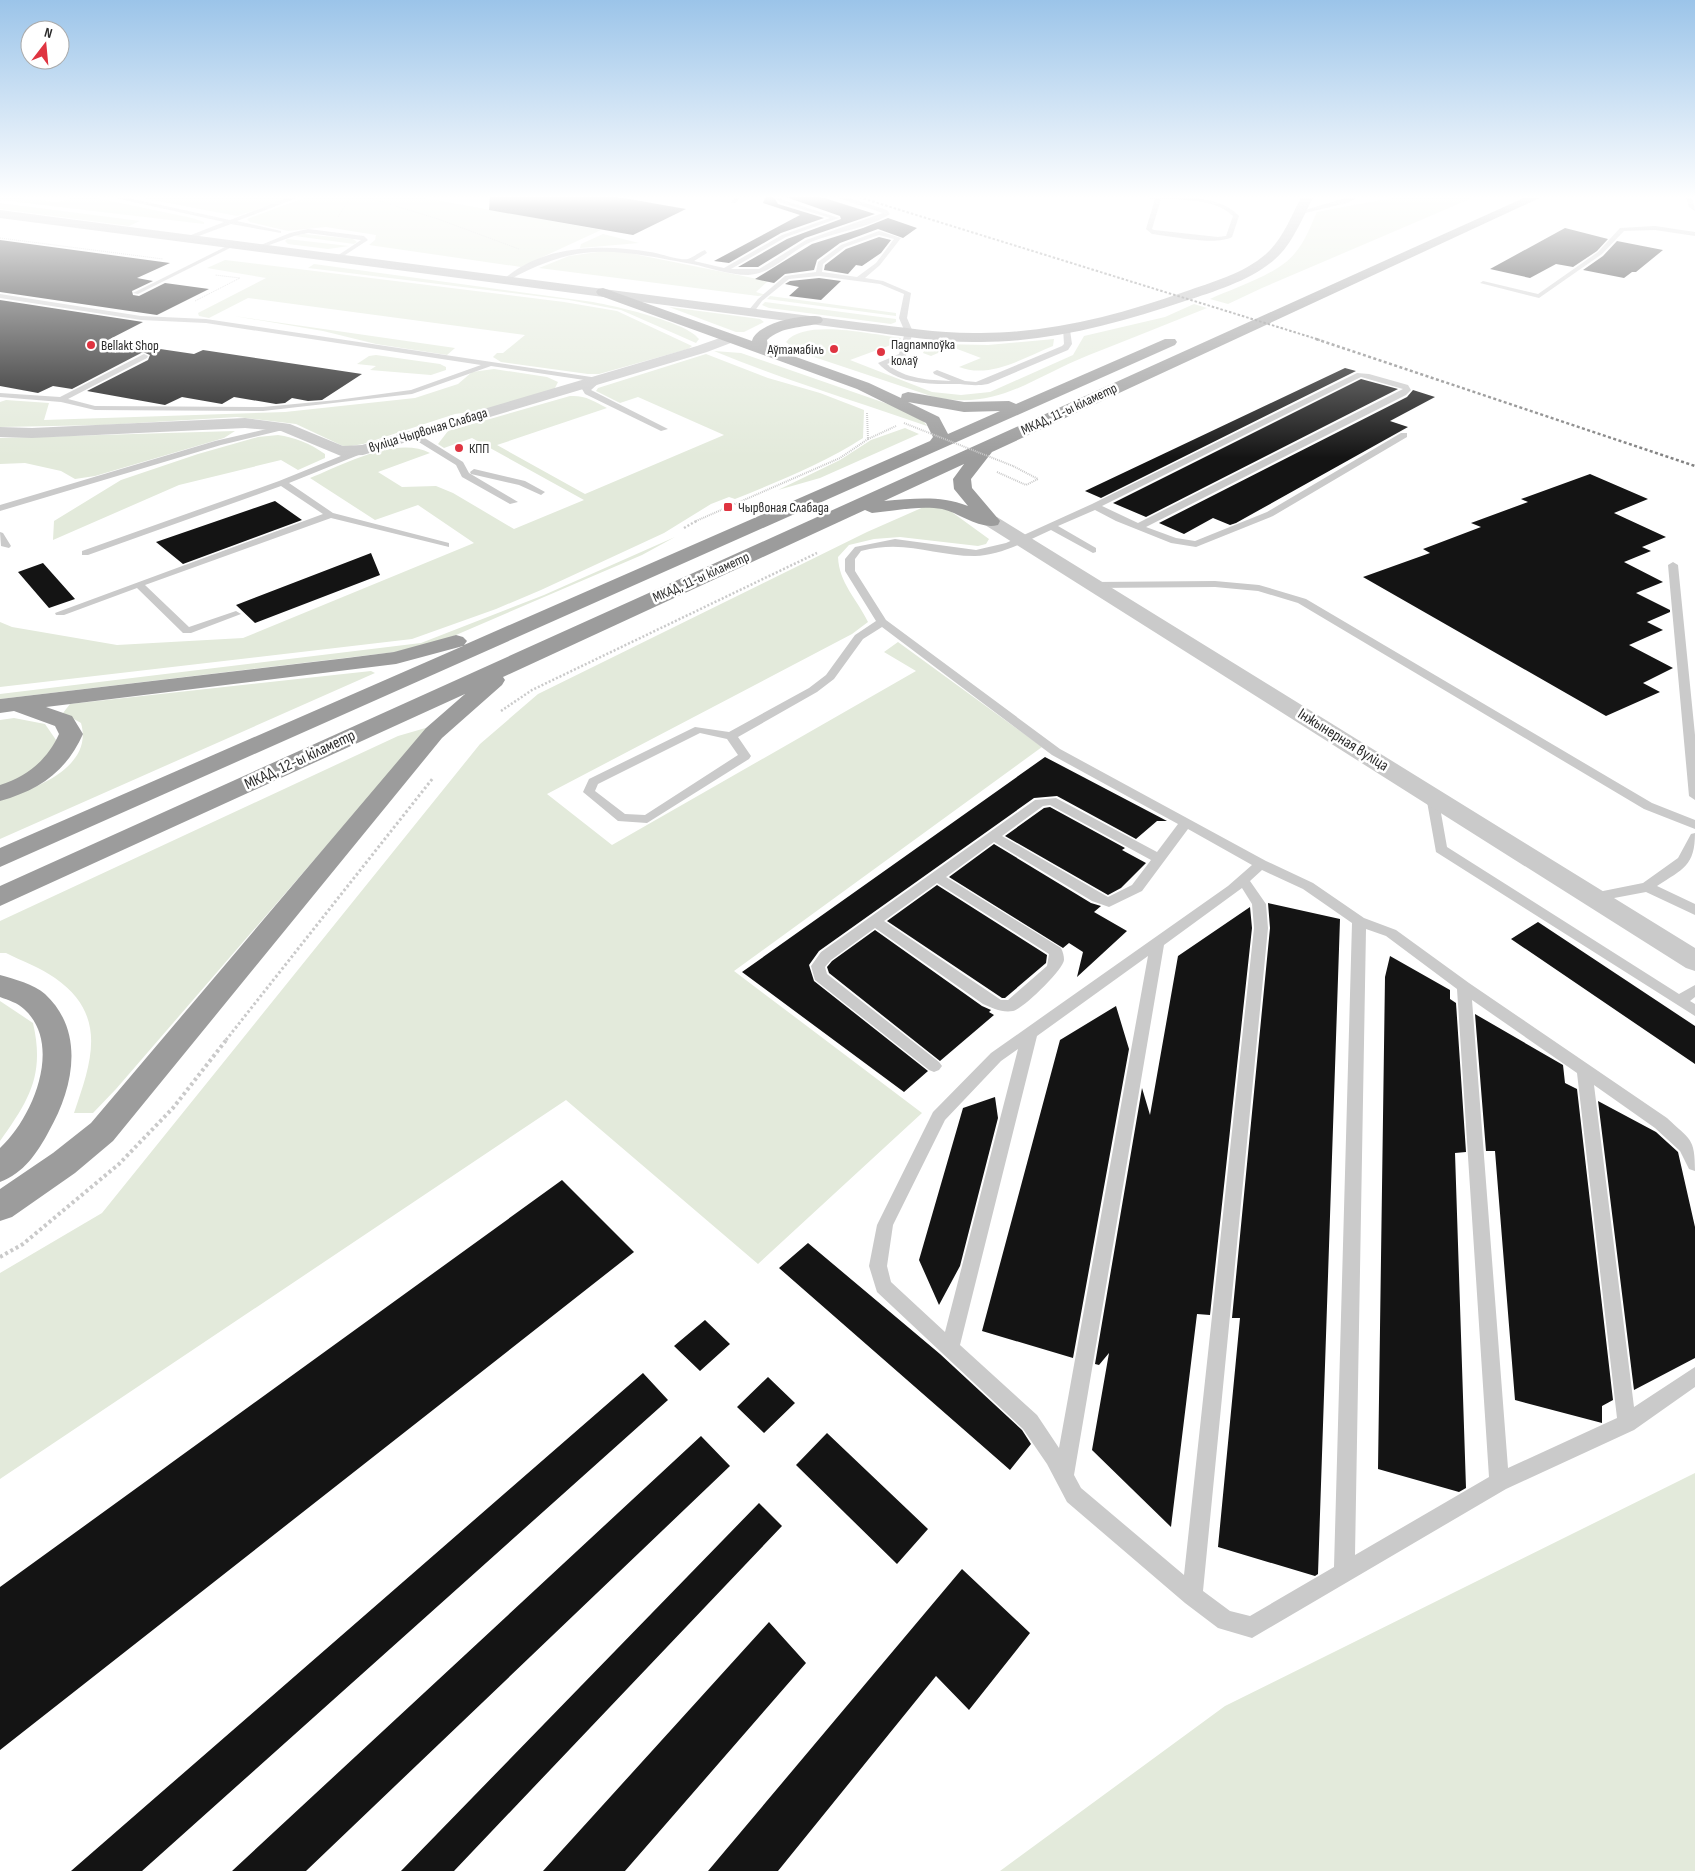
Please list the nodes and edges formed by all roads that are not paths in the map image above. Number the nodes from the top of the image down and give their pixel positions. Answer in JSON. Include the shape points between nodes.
{"nodes":[{"id":1,"x":155,"y":283,"type":"edge"},
{"id":2,"x":539,"y":283,"type":"edge"},
{"id":3,"x":780,"y":283,"type":"edge"},
{"id":4,"x":884,"y":283,"type":"edge"},
{"id":5,"x":1219,"y":283,"type":"edge"},
{"id":6,"x":1347,"y":283,"type":"edge"},
{"id":7,"x":1484,"y":283,"type":"edge"},
{"id":8,"x":1557,"y":283,"type":"edge"},
{"id":9,"x":603,"y":292,"type":"junction"},
{"id":10,"x":136,"y":293,"type":"dead end"},
{"id":11,"x":0,"y":296,"type":"edge"},
{"id":12,"x":752,"y":311,"type":"junction"},
{"id":13,"x":816,"y":320,"type":"junction"},
{"id":14,"x":1066,"y":330,"type":"junction"},
{"id":15,"x":909,"y":332,"type":"junction"},
{"id":16,"x":731,"y":338,"type":"junction"},
{"id":17,"x":1180,"y":338,"type":"dead end"},
{"id":18,"x":761,"y":349,"type":"junction"},
{"id":19,"x":902,"y":355,"type":"junction"},
{"id":20,"x":144,"y":356,"type":"dead end"},
{"id":21,"x":912,"y":363,"type":"dead end"},
{"id":22,"x":490,"y":364,"type":"junction"},
{"id":23,"x":937,"y":372,"type":"dead end"},
{"id":24,"x":598,"y":380,"type":"junction"},
{"id":25,"x":964,"y":383,"type":"junction"},
{"id":26,"x":863,"y":386,"type":"junction"},
{"id":27,"x":0,"y":396,"type":"edge"},
{"id":28,"x":61,"y":400,"type":"junction"},
{"id":29,"x":1024,"y":405,"type":"junction"},
{"id":30,"x":284,"y":428,"type":"junction"},
{"id":31,"x":664,"y":429,"type":"dead end"},
{"id":32,"x":0,"y":432,"type":"edge"},
{"id":33,"x":412,"y":434,"type":"junction"},
{"id":34,"x":1404,"y":435,"type":"dead end"},
{"id":35,"x":938,"y":443,"type":"junction"},
{"id":36,"x":987,"y":447,"type":"junction"},
{"id":37,"x":362,"y":450,"type":"junction"},
{"id":38,"x":460,"y":464,"type":"junction"},
{"id":39,"x":474,"y":472,"type":"junction"},
{"id":40,"x":282,"y":483,"type":"junction"},
{"id":41,"x":537,"y":494,"type":"dead end"},
{"id":42,"x":523,"y":499,"type":"dead end"},
{"id":43,"x":513,"y":502,"type":"dead end"},
{"id":44,"x":1095,"y":506,"type":"junction"},
{"id":45,"x":0,"y":508,"type":"edge"},
{"id":46,"x":844,"y":512,"type":"junction"},
{"id":47,"x":330,"y":515,"type":"junction"},
{"id":48,"x":991,"y":521,"type":"junction"},
{"id":49,"x":1051,"y":526,"type":"junction"},
{"id":50,"x":1138,"y":526,"type":"junction"},
{"id":51,"x":0,"y":535,"type":"edge"},
{"id":52,"x":1019,"y":540,"type":"junction"},
{"id":53,"x":446,"y":545,"type":"dead end"},
{"id":54,"x":6,"y":546,"type":"dead end"},
{"id":55,"x":1093,"y":550,"type":"dead end"},
{"id":56,"x":85,"y":553,"type":"dead end"},
{"id":57,"x":1673,"y":564,"type":"dead end"},
{"id":58,"x":139,"y":585,"type":"junction"},
{"id":59,"x":1094,"y":586,"type":"junction"},
{"id":60,"x":563,"y":609,"type":"junction"},
{"id":61,"x":60,"y":613,"type":"dead end"},
{"id":62,"x":236,"y":614,"type":"dead end"},
{"id":63,"x":882,"y":622,"type":"junction"},
{"id":64,"x":600,"y":623,"type":"joint"},
{"id":65,"x":515,"y":662,"type":"junction"},
{"id":66,"x":5,"y":705,"type":"edge"},
{"id":67,"x":730,"y":736,"type":"junction"},
{"id":68,"x":0,"y":793,"type":"edge"},
{"id":69,"x":1432,"y":796,"type":"junction"},
{"id":70,"x":1695,"y":796,"type":"edge"},
{"id":71,"x":1186,"y":823,"type":"junction"},
{"id":72,"x":1695,"y":825,"type":"edge"},
{"id":73,"x":992,"y":835,"type":"junction"},
{"id":74,"x":1695,"y":837,"type":"edge"},
{"id":75,"x":0,"y":858,"type":"edge"},
{"id":76,"x":1160,"y":858,"type":"junction"},
{"id":77,"x":1260,"y":864,"type":"junction"},
{"id":78,"x":935,"y":876,"type":"junction"},
{"id":79,"x":1243,"y":880,"type":"junction"},
{"id":80,"x":1647,"y":887,"type":"junction"},
{"id":81,"x":0,"y":897,"type":"edge"},
{"id":82,"x":1593,"y":897,"type":"junction"},
{"id":83,"x":1695,"y":910,"type":"edge"},
{"id":84,"x":875,"y":921,"type":"junction"},
{"id":85,"x":1359,"y":921,"type":"junction"},
{"id":86,"x":1157,"y":944,"type":"junction"},
{"id":87,"x":1695,"y":961,"type":"edge"},
{"id":88,"x":0,"y":985,"type":"edge"},
{"id":89,"x":1464,"y":988,"type":"junction"},
{"id":90,"x":1695,"y":990,"type":"edge"},
{"id":91,"x":1680,"y":1001,"type":"junction"},
{"id":92,"x":1695,"y":1011,"type":"edge"},
{"id":93,"x":1030,"y":1033,"type":"junction"},
{"id":94,"x":934,"y":1066,"type":"dead end"},
{"id":95,"x":1584,"y":1068,"type":"junction"},
{"id":96,"x":1695,"y":1164,"type":"edge"},
{"id":97,"x":0,"y":1168,"type":"edge"},
{"id":98,"x":0,"y":1207,"type":"edge"},
{"id":99,"x":950,"y":1348,"type":"junction"},
{"id":100,"x":1695,"y":1376,"type":"edge"},
{"id":101,"x":1627,"y":1423,"type":"junction"},
{"id":102,"x":1064,"y":1476,"type":"junction"},
{"id":103,"x":1499,"y":1482,"type":"junction"},
{"id":104,"x":1344,"y":1573,"type":"junction"},
{"id":105,"x":1192,"y":1596,"type":"junction"}],
"edges":[{"from":1,"to":10,"type":"lane"},
{"from":2,"to":9,"type":"main road"},
{"from":3,"to":12,"type":"lane"},
{"from":4,"to":15,"type":"lane","via":[[908,293],[903,318]]},
{"from":5,"to":14,"type":"main road","via":[[1100,324]]},
{"from":6,"to":36,"type":"highway","name":"МКАД, 11-ы кіламетр"},
{"from":7,"to":8,"type":"lane","via":[[1539,296]]},
{"from":9,"to":12,"type":"main road"},
{"from":9,"to":16,"type":"highway"},
{"from":11,"to":22,"type":"lane","via":[[141,318],[206,321]]},
{"from":12,"to":13,"type":"main road"},
{"from":13,"to":15,"type":"main road"},
{"from":13,"to":18,"type":"highway","via":[[766,331],[759,339]]},
{"from":14,"to":15,"type":"main road","via":[[981,337]]},
{"from":14,"to":25,"type":"lane","via":[[1068,344],[1065,348],[985,382]]},
{"from":15,"to":19,"type":"lane"},
{"from":16,"to":18,"type":"highway"},
{"from":16,"to":24,"type":"street","name":"вуліца Чырвоная Слабада"},
{"from":17,"to":29,"type":"highway","name":"МКАД, 11-ы кіламетр"},
{"from":18,"to":26,"type":"highway"},
{"from":19,"to":21,"type":"lane","via":[[904,360]]},
{"from":19,"to":25,"type":"lane","via":[[882,363],[888,370],[928,383]]},
{"from":20,"to":28,"type":"lane"},
{"from":22,"to":24,"type":"lane"},
{"from":22,"to":28,"type":"lane","via":[[412,392],[281,407],[95,408]]},
{"from":23,"to":25,"type":"lane"},
{"from":24,"to":31,"type":"lane","via":[[586,389],[588,392]]},
{"from":24,"to":33,"type":"street","name":"вуліца Чырвоная Слабада"},
{"from":26,"to":29,"type":"highway","via":[[916,400],[956,406],[994,408]]},
{"from":26,"to":35,"type":"highway","via":[[933,420],[941,437]]},
{"from":27,"to":28,"type":"lane"},
{"from":29,"to":35,"type":"highway","name":"МКАД, 11-ы кіламетр"},
{"from":30,"to":32,"type":"street","name":"вуліца Чырвоная Слабада","via":[[235,423]]},
{"from":30,"to":37,"type":"street","name":"вуліца Чырвоная Слабада","via":[[341,451]]},
{"from":30,"to":45,"type":"lane","via":[[218,443]]},
{"from":33,"to":37,"type":"street","name":"вуліца Чырвоная Слабада"},
{"from":33,"to":38,"type":"lane"},
{"from":34,"to":50,"type":"lane","via":[[1270,514],[1196,544],[1174,541]]},
{"from":35,"to":60,"type":"highway","name":"МКАД, 11-ы кіламетр"},
{"from":36,"to":46,"type":"highway","name":"МКАД, 11-ы кіламетр"},
{"from":36,"to":48,"type":"highway","via":[[962,479],[963,489]]},
{"from":37,"to":40,"type":"lane"},
{"from":38,"to":39,"type":"lane"},
{"from":38,"to":43,"type":"lane","via":[[466,475]]},
{"from":39,"to":41,"type":"lane","via":[[500,478]]},
{"from":39,"to":42,"type":"lane"},
{"from":40,"to":47,"type":"lane"},
{"from":40,"to":56,"type":"lane"},
{"from":44,"to":49,"type":"lane"},
{"from":44,"to":50,"type":"lane"},
{"from":44,"to":50,"type":"lane","via":[[1360,375],[1405,386],[1407,390]]},
{"from":46,"to":48,"type":"highway","via":[[906,504],[945,504]]},
{"from":46,"to":64,"type":"highway","name":"МКАД, 11-ы кіламетр"},
{"from":47,"to":53,"type":"lane"},
{"from":47,"to":58,"type":"lane"},
{"from":48,"to":52,"type":"street","name":"Інжынерная вуліца"},
{"from":49,"to":52,"type":"lane"},
{"from":49,"to":55,"type":"lane"},
{"from":51,"to":54,"type":"lane"},
{"from":52,"to":59,"type":"street","name":"Інжынерная вуліца"},
{"from":52,"to":63,"type":"lane","via":[[976,553],[895,542],[858,549],[850,559],[850,571]]},
{"from":57,"to":70,"type":"lane"},
{"from":58,"to":61,"type":"lane"},
{"from":58,"to":62,"type":"lane","via":[[188,631]]},
{"from":59,"to":69,"type":"street","name":"Інжынерная вуліца"},
{"from":59,"to":72,"type":"lane","via":[[1215,584],[1259,588],[1302,601],[1648,806]]},
{"from":60,"to":66,"type":"highway","via":[[396,658]]},
{"from":60,"to":75,"type":"highway","name":"МКАД, 12-ы кіламетр"},
{"from":63,"to":67,"type":"lane","via":[[859,637],[830,677]]},
{"from":63,"to":71,"type":"lane","via":[[1056,752]]},
{"from":64,"to":65,"type":"highway","name":"МКАД, 12-ы кіламетр"},
{"from":65,"to":81,"type":"highway","name":"МКАД, 12-ы кіламетр"},
{"from":65,"to":98,"type":"highway","via":[[434,734],[102,1132]]},
{"from":66,"to":68,"type":"highway","via":[[41,712],[64,722],[71,734],[66,748],[50,769],[32,782]]},
{"from":67,"to":67,"type":"lane","via":[[699,729],[593,782],[589,792],[622,818],[647,819],[745,756]]},
{"from":69,"to":82,"type":"street","name":"Інжынерная вуліца"},
{"from":69,"to":91,"type":"lane","via":[[1440,849]]},
{"from":71,"to":76,"type":"lane"},
{"from":71,"to":77,"type":"lane"},
{"from":73,"to":76,"type":"lane","via":[[1039,803],[1052,801]]},
{"from":73,"to":76,"type":"lane","via":[[1096,898],[1109,902],[1137,888]]},
{"from":73,"to":78,"type":"lane"},
{"from":74,"to":80,"type":"lane","via":[[1690,853],[1677,867]]},
{"from":77,"to":79,"type":"lane"},
{"from":77,"to":85,"type":"lane","via":[[1308,886]]},
{"from":78,"to":84,"type":"lane"},
{"from":78,"to":84,"type":"lane","via":[[1056,952],[1053,969],[1011,1006],[999,1005]]},
{"from":79,"to":86,"type":"lane"},
{"from":79,"to":105,"type":"lane","via":[[1259,904],[1261,928]]},
{"from":80,"to":82,"type":"lane"},
{"from":80,"to":83,"type":"lane"},
{"from":82,"to":87,"type":"street","name":"Інжынерная вуліца"},
{"from":84,"to":94,"type":"lane","via":[[826,956],[818,966],[820,976]]},
{"from":85,"to":89,"type":"lane","via":[[1391,933]]},
{"from":85,"to":104,"type":"lane"},
{"from":86,"to":93,"type":"lane"},
{"from":86,"to":102,"type":"lane"},
{"from":88,"to":97,"type":"highway","via":[[34,1002],[54,1030],[59,1056],[51,1093],[37,1123],[20,1149]]},
{"from":89,"to":95,"type":"lane"},
{"from":89,"to":103,"type":"lane"},
{"from":90,"to":91,"type":"lane"},
{"from":91,"to":92,"type":"lane"},
{"from":93,"to":99,"type":"lane"},
{"from":93,"to":99,"type":"lane","via":[[996,1057],[939,1116],[885,1225],[878,1266],[883,1286]]},
{"from":95,"to":96,"type":"lane","via":[[1661,1123],[1686,1146]]},
{"from":95,"to":101,"type":"lane"},
{"from":99,"to":102,"type":"lane","via":[[1030,1422]]},
{"from":100,"to":101,"type":"lane"},
{"from":101,"to":103,"type":"lane"},
{"from":102,"to":105,"type":"lane","via":[[1074,1494]]},
{"from":103,"to":104,"type":"lane"},
{"from":104,"to":105,"type":"lane","via":[[1252,1627],[1225,1621]]}]}
